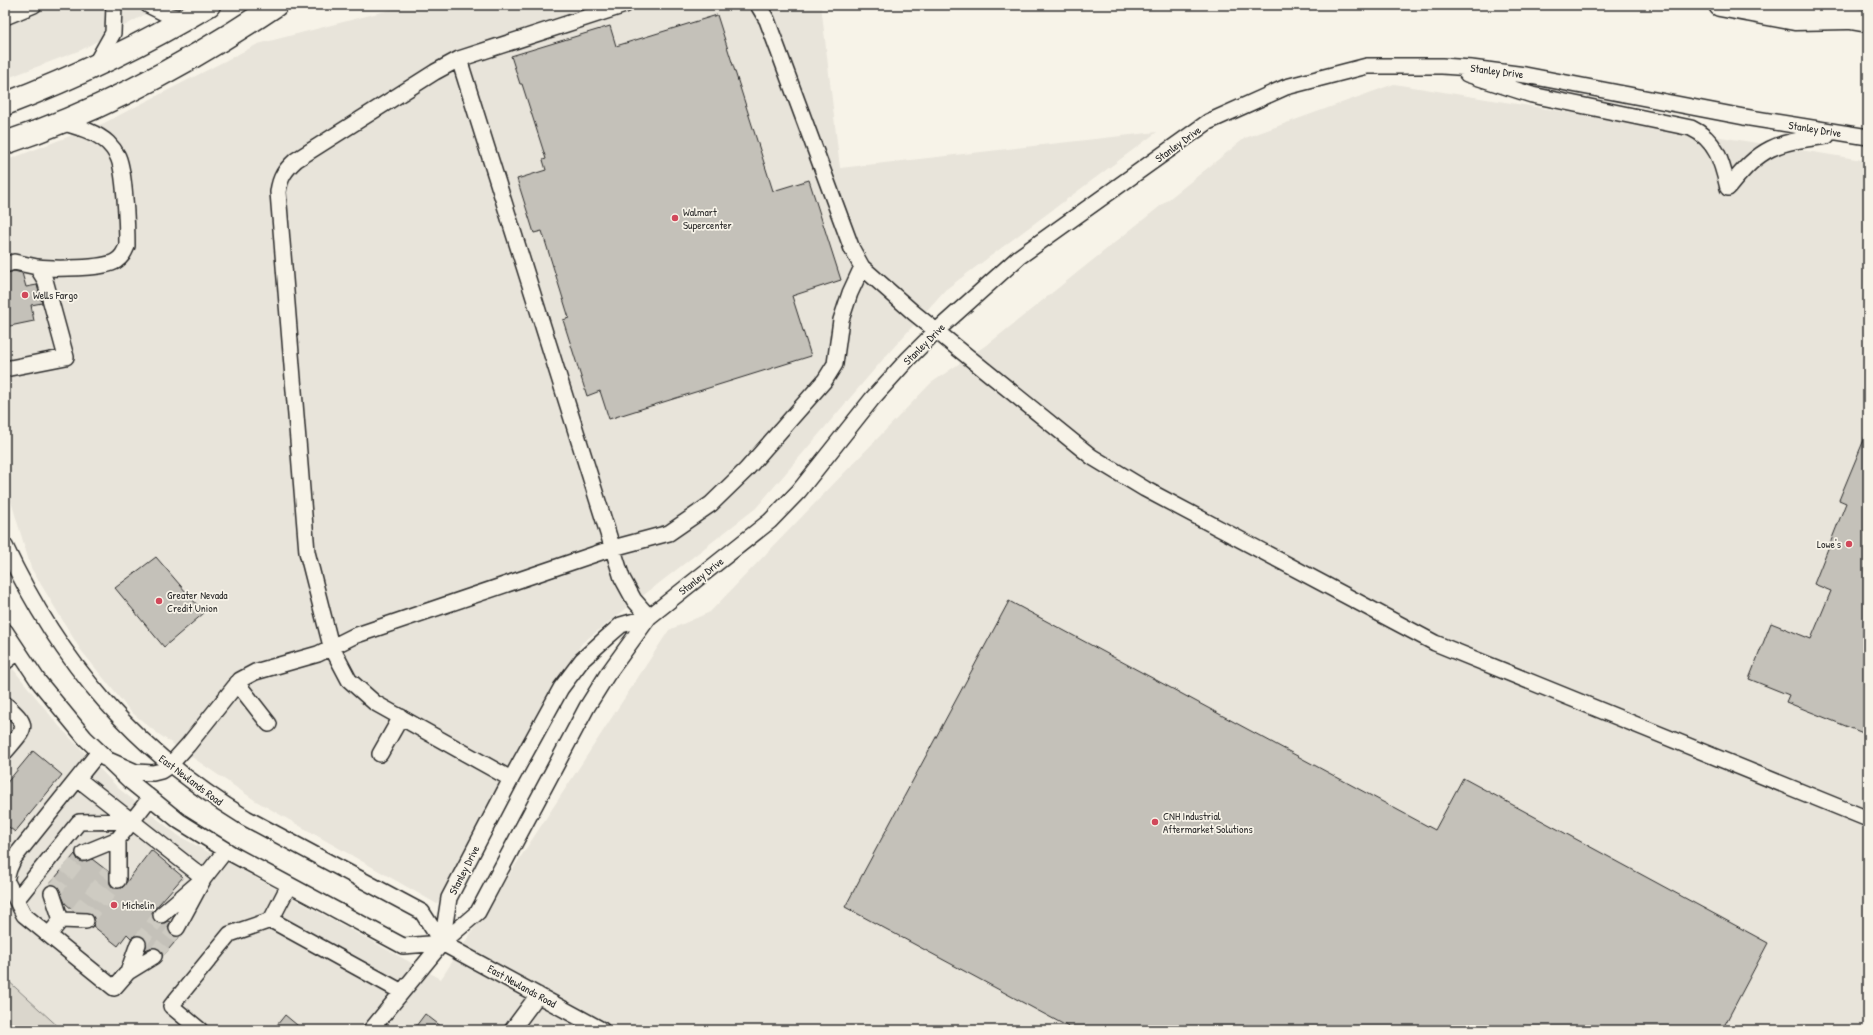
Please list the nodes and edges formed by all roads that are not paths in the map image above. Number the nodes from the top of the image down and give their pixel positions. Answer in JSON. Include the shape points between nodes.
{"nodes":[{"id":1,"x":34,"y":5,"type":"edge"},
{"id":2,"x":114,"y":5,"type":"edge"},
{"id":3,"x":148,"y":5,"type":"edge"},
{"id":4,"x":209,"y":5,"type":"edge"},
{"id":5,"x":276,"y":5,"type":"edge"},
{"id":6,"x":625,"y":5,"type":"edge"},
{"id":7,"x":758,"y":5,"type":"edge"},
{"id":8,"x":1720,"y":5,"type":"edge"},
{"id":9,"x":1787,"y":5,"type":"edge"},
{"id":10,"x":1855,"y":15,"type":"edge"},
{"id":11,"x":5,"y":17,"type":"edge"},
{"id":12,"x":185,"y":19,"type":"junction"},
{"id":13,"x":459,"y":59,"type":"junction"},
{"id":14,"x":95,"y":66,"type":"junction"},
{"id":15,"x":1442,"y":66,"type":"junction"},
{"id":16,"x":5,"y":104,"type":"edge"},
{"id":17,"x":61,"y":122,"type":"junction"},
{"id":18,"x":1842,"y":134,"type":"junction"},
{"id":19,"x":1868,"y":137,"type":"edge"},
{"id":20,"x":5,"y":143,"type":"edge"},
{"id":21,"x":5,"y":265,"type":"edge"},
{"id":22,"x":37,"y":267,"type":"junction"},
{"id":23,"x":862,"y":267,"type":"junction"},
{"id":24,"x":937,"y":331,"type":"junction"},
{"id":25,"x":5,"y":369,"type":"edge"},
{"id":26,"x":5,"y":546,"type":"edge"},
{"id":27,"x":613,"y":548,"type":"junction"},
{"id":28,"x":649,"y":617,"type":"junction"},
{"id":29,"x":5,"y":631,"type":"edge"},
{"id":30,"x":331,"y":646,"type":"junction"},
{"id":31,"x":18,"y":652,"type":"junction"},
{"id":32,"x":5,"y":662,"type":"edge"},
{"id":33,"x":238,"y":683,"type":"junction"},
{"id":34,"x":5,"y":704,"type":"edge"},
{"id":35,"x":401,"y":717,"type":"junction"},
{"id":36,"x":269,"y":724,"type":"dead end"},
{"id":37,"x":5,"y":752,"type":"edge"},
{"id":38,"x":380,"y":754,"type":"dead end"},
{"id":39,"x":102,"y":755,"type":"junction"},
{"id":40,"x":170,"y":765,"type":"junction"},
{"id":41,"x":78,"y":779,"type":"junction"},
{"id":42,"x":511,"y":779,"type":"junction"},
{"id":43,"x":150,"y":798,"type":"junction"},
{"id":44,"x":1868,"y":819,"type":"edge"},
{"id":45,"x":132,"y":821,"type":"junction"},
{"id":46,"x":118,"y":839,"type":"junction"},
{"id":47,"x":226,"y":850,"type":"junction"},
{"id":48,"x":88,"y":856,"type":"tunnel mouth"},
{"id":49,"x":114,"y":876,"type":"tunnel mouth"},
{"id":50,"x":204,"y":878,"type":"junction"},
{"id":51,"x":289,"y":885,"type":"junction"},
{"id":52,"x":56,"y":896,"type":"dead end"},
{"id":53,"x":17,"y":899,"type":"junction"},
{"id":54,"x":161,"y":915,"type":"tunnel mouth"},
{"id":55,"x":82,"y":917,"type":"tunnel mouth"},
{"id":56,"x":61,"y":920,"type":"junction"},
{"id":57,"x":271,"y":920,"type":"junction"},
{"id":58,"x":177,"y":928,"type":"tunnel mouth"},
{"id":59,"x":49,"y":935,"type":"junction"},
{"id":60,"x":442,"y":943,"type":"junction"},
{"id":61,"x":138,"y":944,"type":"tunnel mouth"},
{"id":62,"x":154,"y":956,"type":"tunnel mouth"},
{"id":63,"x":128,"y":972,"type":"junction"},
{"id":64,"x":402,"y":992,"type":"junction"},
{"id":65,"x":538,"y":995,"type":"junction"},
{"id":66,"x":200,"y":1030,"type":"edge"},
{"id":67,"x":372,"y":1030,"type":"edge"},
{"id":68,"x":512,"y":1030,"type":"edge"},
{"id":69,"x":602,"y":1030,"type":"edge"}],
"edges":[{"from":1,"to":11,"type":"street"},
{"from":2,"to":14,"type":"street","via":[[113,33]]},
{"from":3,"to":12,"type":"street","via":[[168,15]]},
{"from":4,"to":12,"type":"highway"},
{"from":5,"to":17,"type":"highway","via":[[162,75],[107,103]]},
{"from":6,"to":13,"type":"street"},
{"from":7,"to":23,"type":"street","via":[[767,20],[852,249]]},
{"from":8,"to":10,"type":"highway","via":[[1795,19]]},
{"from":9,"to":10,"type":"highway"},
{"from":12,"to":14,"type":"highway"},
{"from":13,"to":27,"type":"street"},
{"from":13,"to":30,"type":"street","via":[[366,114],[296,160],[280,179],[278,192],[307,552]]},
{"from":14,"to":16,"type":"highway"},
{"from":15,"to":18,"type":"street","name":"Stanley Drive","via":[[1525,75]]},
{"from":15,"to":18,"type":"street","via":[[1532,95],[1691,128],[1705,136],[1717,150],[1728,188],[1754,160],[1776,145]]},
{"from":15,"to":24,"type":"street","name":"Stanley Drive","via":[[1367,66],[1286,87],[1208,122],[1019,257]]},
{"from":17,"to":20,"type":"highway"},
{"from":17,"to":22,"type":"street","via":[[91,132],[109,144],[118,156],[127,246],[123,255],[115,262],[103,265],[53,269]]},
{"from":18,"to":19,"type":"street","name":"Stanley Drive"},
{"from":21,"to":22,"type":"street","via":[[14,262]]},
{"from":22,"to":25,"type":"street","via":[[45,280],[66,357]]},
{"from":23,"to":24,"type":"street"},
{"from":23,"to":27,"type":"street","via":[[841,320],[835,364],[825,380],[751,464],[711,504],[669,533]]},
{"from":24,"to":28,"type":"street","name":"Stanley Drive","via":[[891,378],[799,491],[770,521]]},
{"from":24,"to":44,"type":"street","via":[[1092,457],[1145,489],[1407,629],[1435,643]]},
{"from":26,"to":40,"type":"street","name":"East Newlands Road","via":[[39,613],[80,673],[121,721]]},
{"from":27,"to":28,"type":"street","via":[[622,578],[634,600]]},
{"from":27,"to":30,"type":"street"},
{"from":28,"to":42,"type":"street","name":"Stanley Drive","via":[[621,625],[582,660],[561,688]]},
{"from":28,"to":60,"type":"street","name":"Stanley Drive","via":[[607,674],[587,707],[478,912]]},
{"from":29,"to":31,"type":"street"},
{"from":30,"to":33,"type":"street","via":[[318,654],[255,672]]},
{"from":30,"to":35,"type":"street","via":[[349,680],[375,702]]},
{"from":31,"to":32,"type":"street"},
{"from":31,"to":39,"type":"street","via":[[62,712]]},
{"from":33,"to":36,"type":"street"},
{"from":33,"to":40,"type":"street"},
{"from":34,"to":37,"type":"street","via":[[18,715],[23,728]]},
{"from":35,"to":38,"type":"street"},
{"from":35,"to":42,"type":"street"},
{"from":39,"to":40,"type":"street","via":[[136,772],[153,773]]},
{"from":39,"to":41,"type":"street"},
{"from":39,"to":43,"type":"street"},
{"from":40,"to":60,"type":"street","name":"East Newlands Road","via":[[246,818],[422,912]]},
{"from":41,"to":45,"type":"street"},
{"from":41,"to":53,"type":"street","via":[[14,858],[6,880]]},
{"from":42,"to":60,"type":"street","name":"Stanley Drive","via":[[449,898]]},
{"from":43,"to":45,"type":"street"},
{"from":43,"to":47,"type":"street","via":[[179,821]]},
{"from":45,"to":46,"type":"street"},
{"from":45,"to":50,"type":"street"},
{"from":45,"to":53,"type":"street","via":[[79,822]]},
{"from":46,"to":48,"type":"street"},
{"from":46,"to":49,"type":"street"},
{"from":47,"to":50,"type":"street"},
{"from":47,"to":51,"type":"street"},
{"from":50,"to":54,"type":"street"},
{"from":50,"to":58,"type":"street"},
{"from":51,"to":57,"type":"street"},
{"from":51,"to":60,"type":"street","via":[[403,946]]},
{"from":52,"to":56,"type":"street"},
{"from":53,"to":59,"type":"street","via":[[24,915]]},
{"from":55,"to":56,"type":"street"},
{"from":56,"to":59,"type":"street"},
{"from":57,"to":64,"type":"street"},
{"from":57,"to":66,"type":"street","via":[[230,934],[171,1006]]},
{"from":59,"to":63,"type":"street","via":[[114,988]]},
{"from":60,"to":64,"type":"street"},
{"from":60,"to":65,"type":"street","name":"East Newlands Road"},
{"from":61,"to":63,"type":"street"},
{"from":62,"to":63,"type":"street"},
{"from":64,"to":67,"type":"street"},
{"from":65,"to":68,"type":"street"},
{"from":65,"to":69,"type":"street","name":"East Newlands Road"}]}
